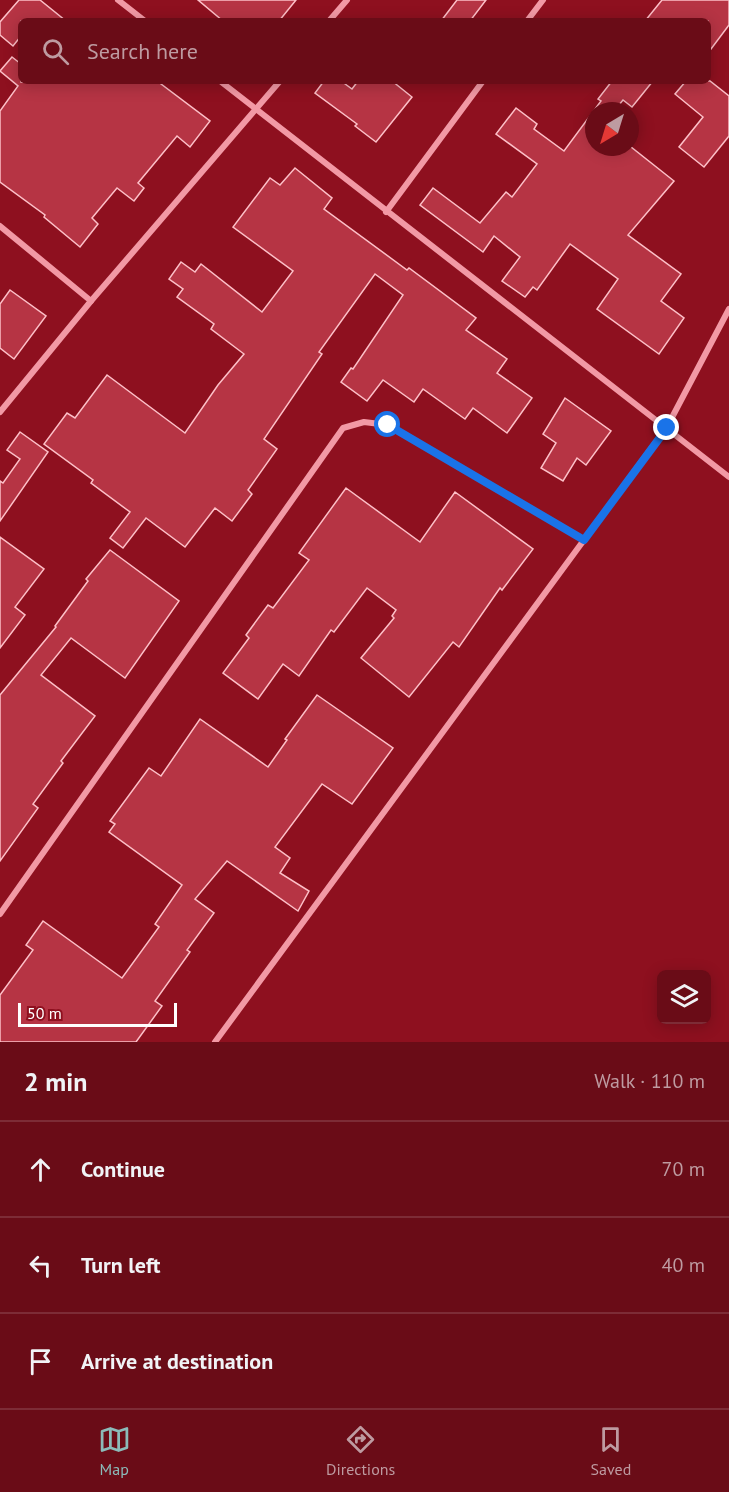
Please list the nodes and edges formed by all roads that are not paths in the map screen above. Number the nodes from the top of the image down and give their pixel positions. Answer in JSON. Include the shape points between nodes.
{"nodes":[{"id":1,"x":118,"y":0,"type":"edge"},
{"id":2,"x":347,"y":0,"type":"edge"},
{"id":3,"x":543,"y":0,"type":"edge"},
{"id":4,"x":141,"y":18,"type":"edge"},
{"id":5,"x":332,"y":18,"type":"edge"},
{"id":6,"x":529,"y":18,"type":"edge"},
{"id":7,"x":224,"y":84,"type":"edge"},
{"id":8,"x":278,"y":84,"type":"edge"},
{"id":9,"x":481,"y":84,"type":"edge"},
{"id":10,"x":257,"y":110,"type":"junction"},
{"id":11,"x":386,"y":212,"type":"junction"},
{"id":12,"x":0,"y":226,"type":"edge"},
{"id":13,"x":91,"y":301,"type":"junction"},
{"id":14,"x":729,"y":309,"type":"edge"},
{"id":15,"x":0,"y":412,"type":"edge"},
{"id":16,"x":667,"y":428,"type":"junction"},
{"id":17,"x":729,"y":477,"type":"edge"},
{"id":18,"x":584,"y":540,"type":"junction"},
{"id":19,"x":0,"y":914,"type":"edge"},
{"id":20,"x":214,"y":1042,"type":"edge"}],
"edges":[{"from":1,"to":4,"type":"street"},
{"from":2,"to":5,"type":"street"},
{"from":3,"to":6,"type":"street"},
{"from":7,"to":10,"type":"street"},
{"from":8,"to":10,"type":"street"},
{"from":9,"to":11,"type":"street"},
{"from":10,"to":11,"type":"street"},
{"from":10,"to":13,"type":"street"},
{"from":11,"to":16,"type":"street"},
{"from":12,"to":13,"type":"street"},
{"from":13,"to":15,"type":"street"},
{"from":14,"to":16,"type":"street"},
{"from":16,"to":17,"type":"street"},
{"from":16,"to":18,"type":"street"},
{"from":18,"to":19,"type":"street","via":[[388,425],[364,422],[343,428]]},
{"from":18,"to":20,"type":"street"}]}
